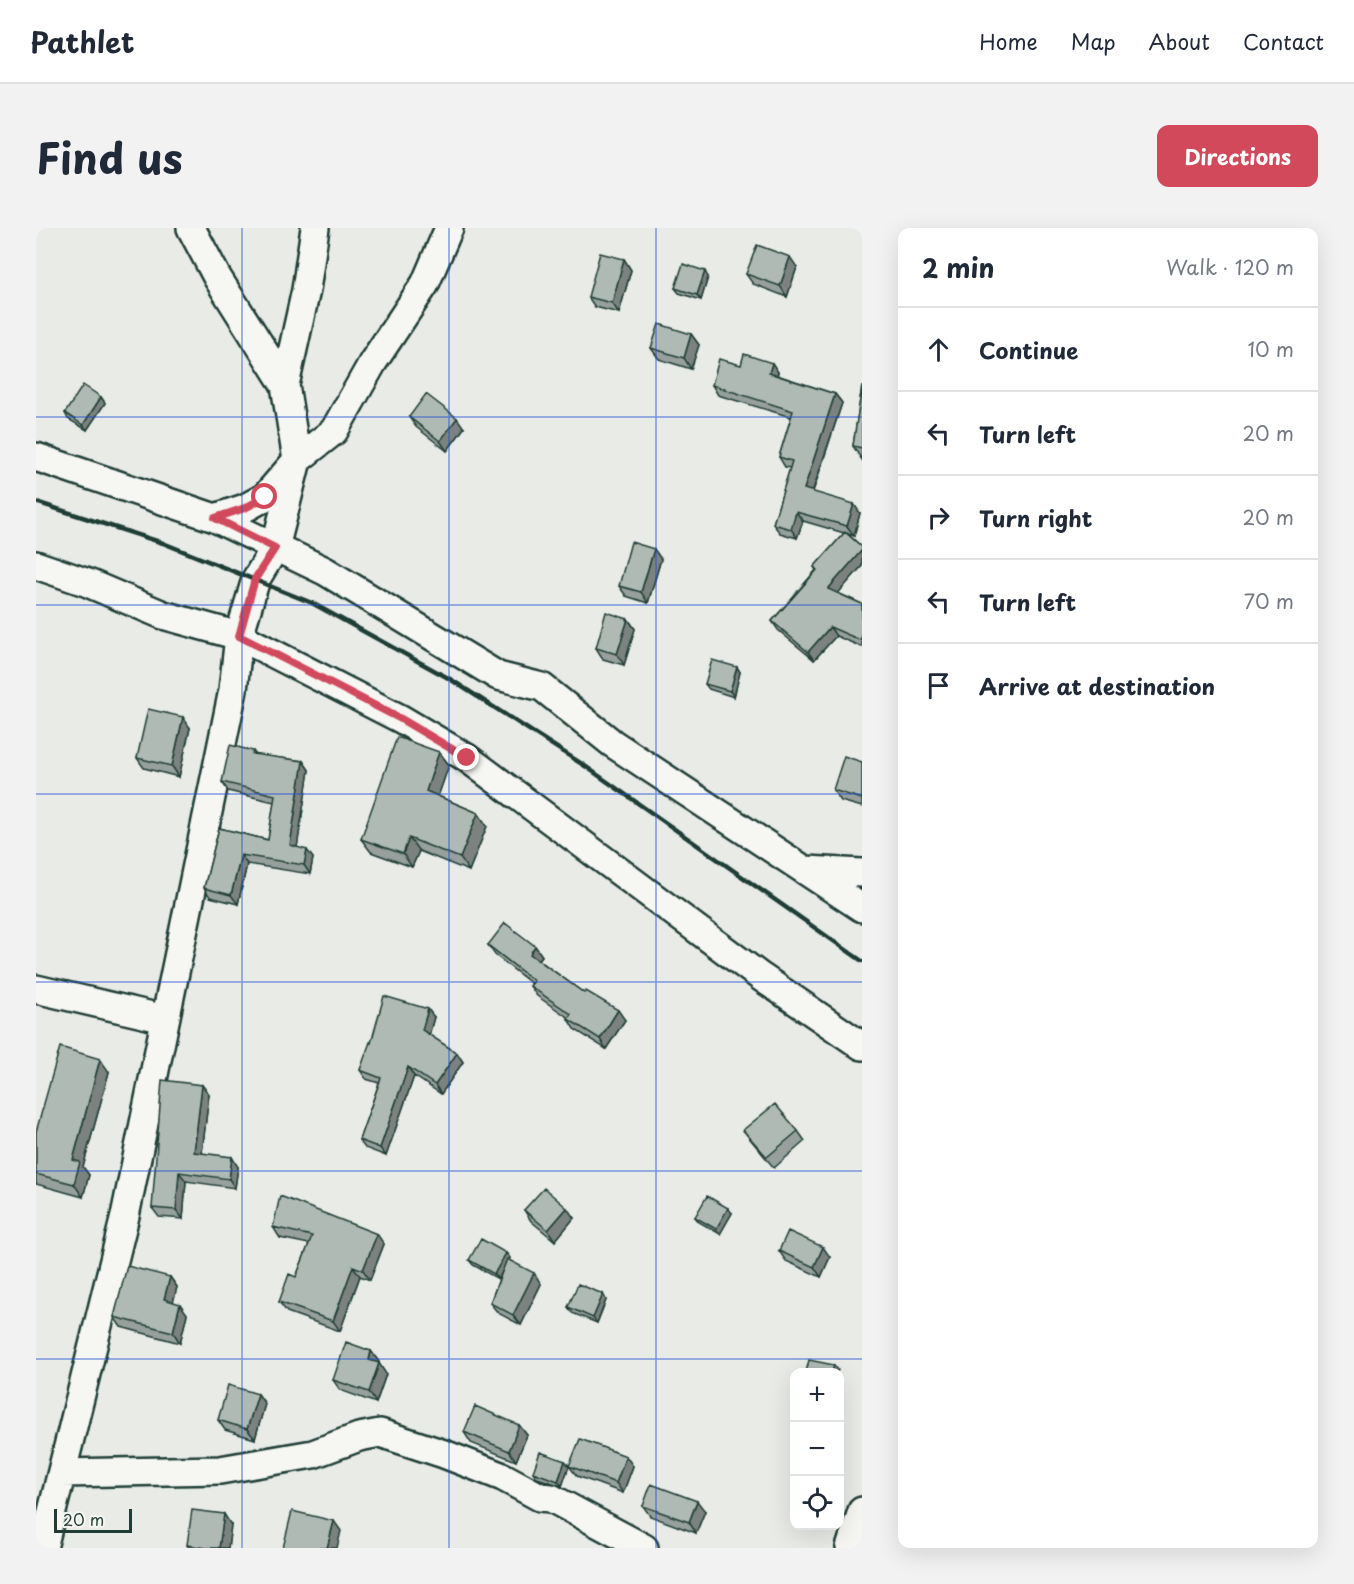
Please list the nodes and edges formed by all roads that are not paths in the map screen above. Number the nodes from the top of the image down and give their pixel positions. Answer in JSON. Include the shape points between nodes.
{"nodes":[{"id":1,"x":191,"y":228,"type":"edge"},
{"id":2,"x":315,"y":228,"type":"edge"},
{"id":3,"x":449,"y":228,"type":"edge"},
{"id":4,"x":285,"y":385,"type":"junction"},
{"id":5,"x":36,"y":457,"type":"edge"},
{"id":6,"x":297,"y":460,"type":"junction"},
{"id":7,"x":215,"y":518,"type":"junction"},
{"id":8,"x":275,"y":548,"type":"junction"},
{"id":9,"x":36,"y":565,"type":"edge"},
{"id":10,"x":239,"y":636,"type":"junction"},
{"id":11,"x":805,"y":870,"type":"junction"},
{"id":12,"x":862,"y":873,"type":"edge"},
{"id":13,"x":862,"y":908,"type":"edge"},
{"id":14,"x":36,"y":989,"type":"edge"},
{"id":15,"x":165,"y":1019,"type":"junction"},
{"id":16,"x":862,"y":1046,"type":"edge"},
{"id":17,"x":62,"y":1473,"type":"junction"},
{"id":18,"x":862,"y":1511,"type":"edge"},
{"id":19,"x":43,"y":1548,"type":"edge"},
{"id":20,"x":644,"y":1548,"type":"edge"},
{"id":21,"x":850,"y":1548,"type":"edge"}],
"edges":[{"from":1,"to":4,"type":"street"},
{"from":2,"to":4,"type":"street"},
{"from":3,"to":6,"type":"street","via":[[424,284],[334,431]]},
{"from":4,"to":6,"type":"street"},
{"from":5,"to":7,"type":"street"},
{"from":6,"to":7,"type":"street","via":[[265,497]]},
{"from":6,"to":8,"type":"street"},
{"from":7,"to":8,"type":"street"},
{"from":8,"to":10,"type":"street","via":[[255,579]]},
{"from":8,"to":11,"type":"street","via":[[325,571],[498,676],[542,687],[612,743]]},
{"from":9,"to":10,"type":"street","via":[[163,615]]},
{"from":10,"to":15,"type":"street","via":[[233,690]]},
{"from":10,"to":16,"type":"street","via":[[401,719],[467,758],[761,977]]},
{"from":11,"to":12,"type":"street"},
{"from":11,"to":13,"type":"street"},
{"from":14,"to":15,"type":"street"},
{"from":15,"to":17,"type":"street","via":[[125,1216]]},
{"from":17,"to":19,"type":"street"},
{"from":17,"to":20,"type":"street","via":[[220,1470],[314,1454],[380,1433],[503,1477]]},
{"from":18,"to":21,"type":"street"}]}
